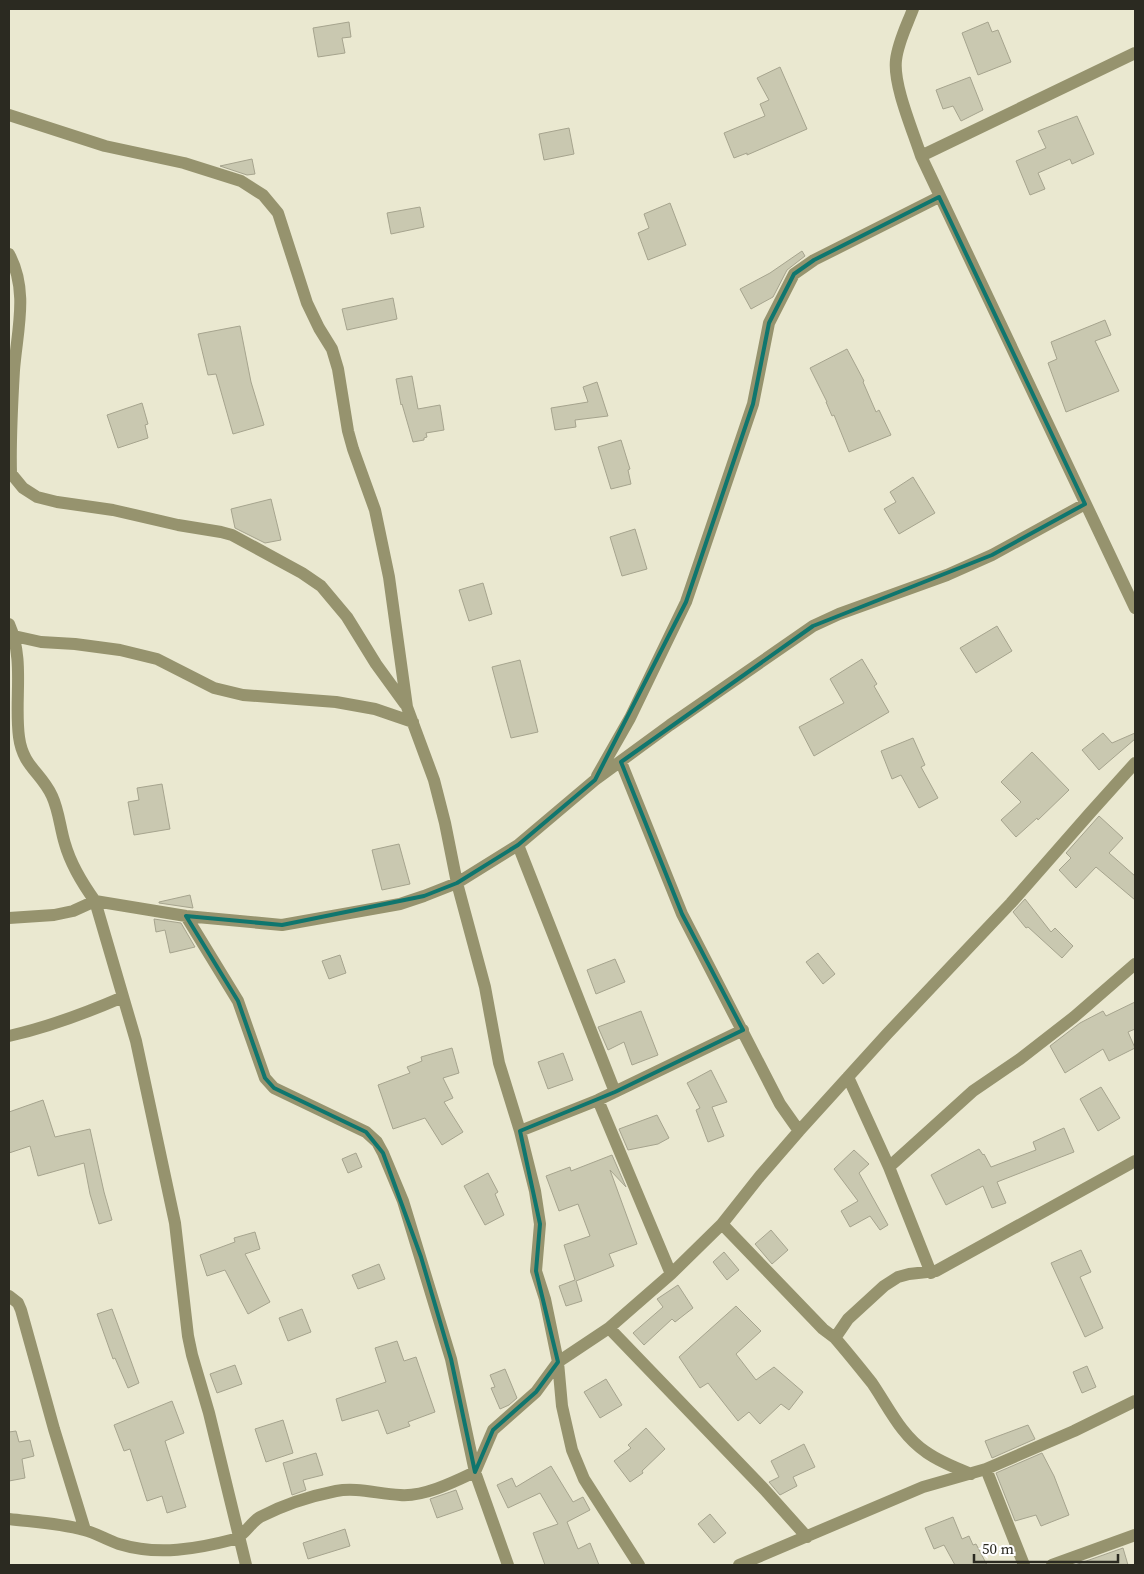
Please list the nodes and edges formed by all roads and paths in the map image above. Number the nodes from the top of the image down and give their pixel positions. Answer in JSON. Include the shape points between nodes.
{"nodes":[{"id":1,"x":913,"y":9,"type":"edge"},
{"id":2,"x":1135,"y":53,"type":"edge"},
{"id":3,"x":9,"y":115,"type":"edge"},
{"id":4,"x":921,"y":156,"type":"junction"},
{"id":5,"x":939,"y":197,"type":"junction"},
{"id":6,"x":9,"y":254,"type":"edge"},
{"id":7,"x":10,"y":472,"type":"edge"},
{"id":8,"x":1085,"y":504,"type":"junction"},
{"id":9,"x":1135,"y":608,"type":"edge"},
{"id":10,"x":9,"y":624,"type":"edge"},
{"id":11,"x":14,"y":636,"type":"junction"},
{"id":12,"x":407,"y":706,"type":"junction"},
{"id":13,"x":413,"y":722,"type":"junction"},
{"id":14,"x":621,"y":762,"type":"junction"},
{"id":15,"x":1135,"y":763,"type":"edge"},
{"id":16,"x":595,"y":780,"type":"junction"},
{"id":17,"x":518,"y":845,"type":"junction"},
{"id":18,"x":457,"y":883,"type":"junction"},
{"id":19,"x":94,"y":901,"type":"junction"},
{"id":20,"x":186,"y":916,"type":"junction"},
{"id":21,"x":9,"y":918,"type":"edge"},
{"id":22,"x":1135,"y":964,"type":"edge"},
{"id":23,"x":123,"y":997,"type":"junction"},
{"id":24,"x":743,"y":1030,"type":"junction"},
{"id":25,"x":9,"y":1036,"type":"edge"},
{"id":26,"x":848,"y":1077,"type":"junction"},
{"id":27,"x":615,"y":1092,"type":"junction"},
{"id":28,"x":598,"y":1100,"type":"junction"},
{"id":29,"x":520,"y":1131,"type":"junction"},
{"id":30,"x":799,"y":1131,"type":"junction"},
{"id":31,"x":1135,"y":1161,"type":"edge"},
{"id":32,"x":888,"y":1167,"type":"junction"},
{"id":33,"x":722,"y":1224,"type":"junction"},
{"id":34,"x":931,"y":1273,"type":"junction"},
{"id":35,"x":671,"y":1274,"type":"junction"},
{"id":36,"x":9,"y":1296,"type":"edge"},
{"id":37,"x":609,"y":1328,"type":"junction"},
{"id":38,"x":836,"y":1338,"type":"junction"},
{"id":39,"x":558,"y":1362,"type":"junction"},
{"id":40,"x":1135,"y":1401,"type":"edge"},
{"id":41,"x":986,"y":1468,"type":"junction"},
{"id":42,"x":475,"y":1472,"type":"junction"},
{"id":43,"x":971,"y":1474,"type":"junction"},
{"id":44,"x":9,"y":1519,"type":"edge"},
{"id":45,"x":85,"y":1530,"type":"junction"},
{"id":46,"x":1135,"y":1535,"type":"edge"},
{"id":47,"x":239,"y":1537,"type":"junction"},
{"id":48,"x":807,"y":1537,"type":"junction"},
{"id":49,"x":246,"y":1565,"type":"edge"},
{"id":50,"x":508,"y":1565,"type":"edge"},
{"id":51,"x":639,"y":1565,"type":"edge"},
{"id":52,"x":739,"y":1565,"type":"edge"},
{"id":53,"x":1024,"y":1565,"type":"edge"},
{"id":54,"x":1052,"y":1565,"type":"edge"}],
"edges":[{"from":1,"to":4,"type":"street","via":[[900,42],[896,61],[897,83]]},
{"from":2,"to":4,"type":"street"},
{"from":3,"to":12,"type":"street","via":[[104,146],[184,163],[241,181],[263,195],[278,213],[307,303],[332,349],[348,431],[375,510],[389,577]]},
{"from":4,"to":5,"type":"street"},
{"from":5,"to":8,"type":"street"},
{"from":5,"to":16,"type":"street","via":[[814,260],[794,274],[768,323],[753,404],[686,602],[630,718]]},
{"from":6,"to":7,"type":"street","via":[[20,283],[21,304],[10,429]]},
{"from":7,"to":12,"type":"street","via":[[37,497],[232,535],[302,573],[334,600]]},
{"from":8,"to":9,"type":"street"},
{"from":8,"to":14,"type":"street","via":[[992,555],[813,626]]},
{"from":10,"to":11,"type":"street"},
{"from":11,"to":13,"type":"street","via":[[120,650],[156,659],[214,688],[243,695],[336,702],[374,709]]},
{"from":11,"to":19,"type":"street","via":[[22,752],[51,794],[70,862]]},
{"from":12,"to":13,"type":"street"},
{"from":13,"to":18,"type":"street","via":[[441,806]]},
{"from":14,"to":16,"type":"street"},
{"from":14,"to":24,"type":"street","via":[[682,914]]},
{"from":15,"to":26,"type":"street"},
{"from":16,"to":17,"type":"street"},
{"from":17,"to":18,"type":"street"},
{"from":17,"to":27,"type":"street"},
{"from":18,"to":20,"type":"street","via":[[400,904],[282,926]]},
{"from":18,"to":29,"type":"street","via":[[485,986],[499,1063]]},
{"from":19,"to":20,"type":"street"},
{"from":19,"to":21,"type":"street","via":[[73,911],[54,915]]},
{"from":19,"to":23,"type":"street"},
{"from":20,"to":42,"type":"street","via":[[238,1001],[265,1078],[274,1088],[366,1132],[383,1153],[403,1201],[451,1359]]},
{"from":22,"to":32,"type":"street","via":[[1020,1059],[973,1091]]},
{"from":23,"to":25,"type":"street","via":[[68,1019]]},
{"from":23,"to":47,"type":"street","via":[[136,1041],[175,1223],[192,1355]]},
{"from":24,"to":27,"type":"street"},
{"from":24,"to":30,"type":"street","via":[[780,1104]]},
{"from":26,"to":30,"type":"street"},
{"from":26,"to":32,"type":"street"},
{"from":27,"to":28,"type":"street"},
{"from":28,"to":29,"type":"street"},
{"from":28,"to":35,"type":"street"},
{"from":29,"to":39,"type":"street","via":[[540,1224],[536,1271]]},
{"from":30,"to":33,"type":"street"},
{"from":31,"to":34,"type":"street"},
{"from":32,"to":34,"type":"street"},
{"from":33,"to":35,"type":"street"},
{"from":33,"to":38,"type":"street","via":[[823,1329]]},
{"from":34,"to":38,"type":"street","via":[[908,1274],[884,1286],[848,1319]]},
{"from":35,"to":37,"type":"street"},
{"from":36,"to":45,"type":"street","via":[[18,1303]]},
{"from":37,"to":39,"type":"street"},
{"from":37,"to":48,"type":"street"},
{"from":38,"to":43,"type":"street","via":[[910,1439],[926,1453]]},
{"from":39,"to":42,"type":"street","via":[[536,1392],[494,1430]]},
{"from":39,"to":51,"type":"street","via":[[562,1406],[572,1450],[591,1492]]},
{"from":40,"to":41,"type":"street"},
{"from":41,"to":43,"type":"street"},
{"from":41,"to":53,"type":"street"},
{"from":42,"to":47,"type":"street","via":[[445,1487],[402,1496],[359,1490],[321,1494],[259,1517]]},
{"from":42,"to":50,"type":"street"},
{"from":43,"to":48,"type":"street","via":[[924,1487]]},
{"from":44,"to":45,"type":"street"},
{"from":45,"to":47,"type":"street","via":[[121,1545],[160,1551],[194,1548]]},
{"from":46,"to":54,"type":"street"},
{"from":47,"to":49,"type":"street"},
{"from":48,"to":52,"type":"street"}]}
